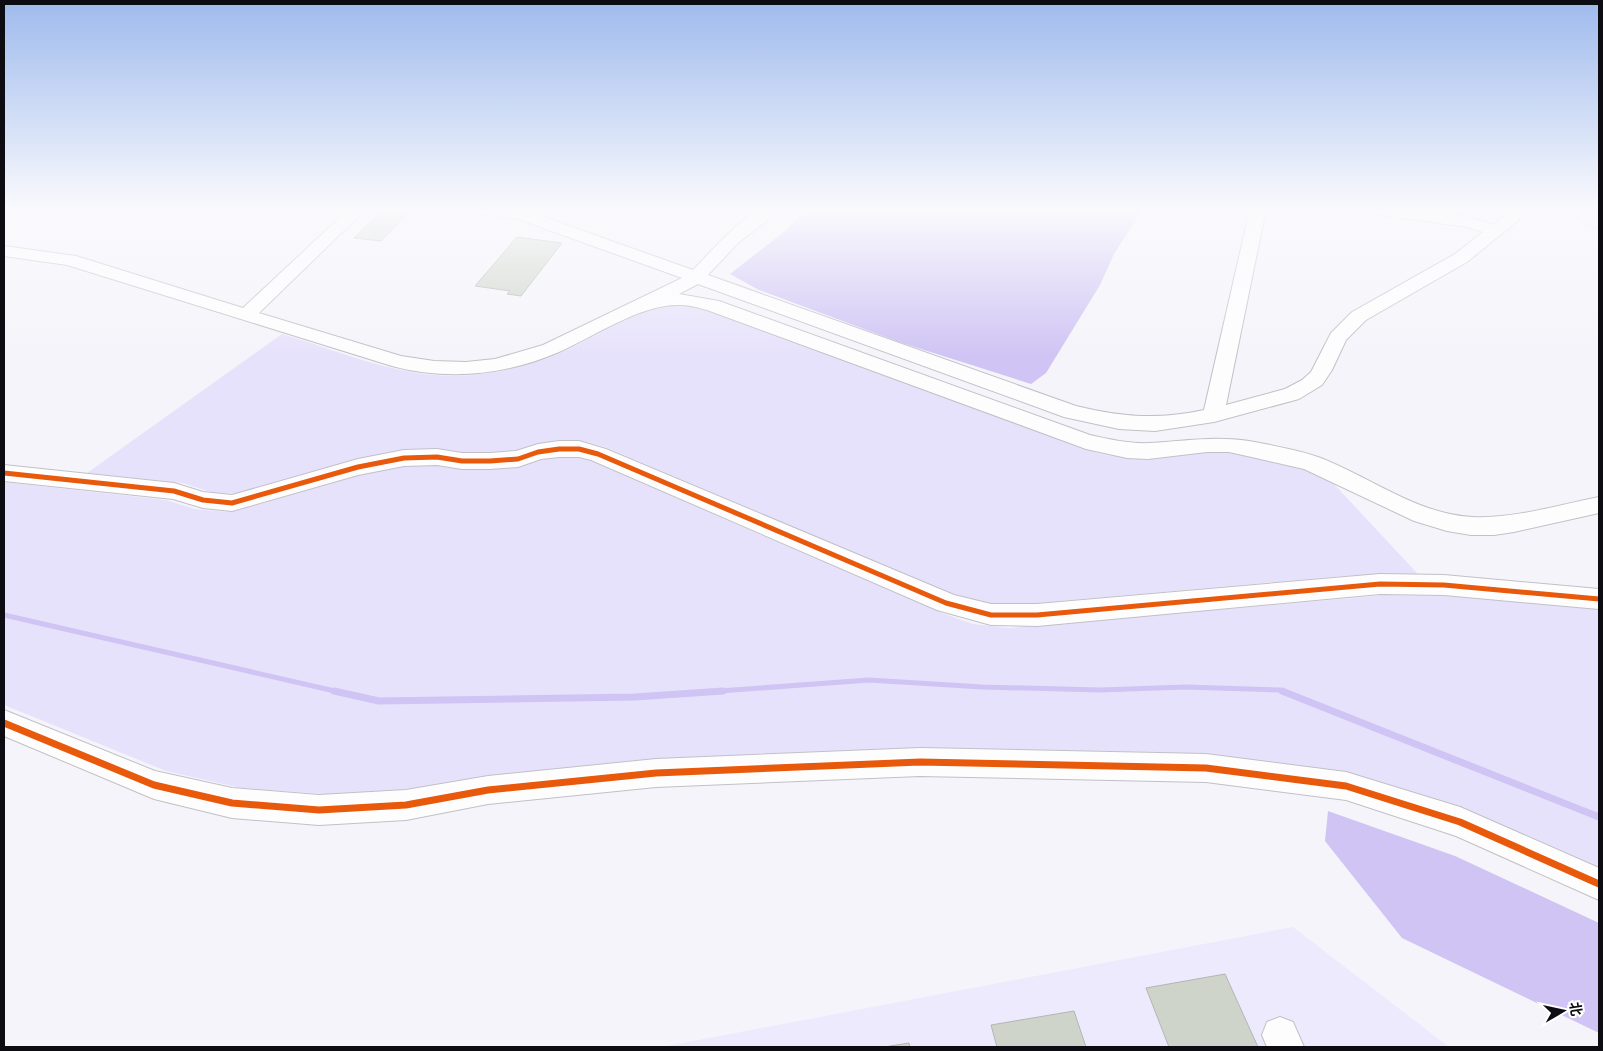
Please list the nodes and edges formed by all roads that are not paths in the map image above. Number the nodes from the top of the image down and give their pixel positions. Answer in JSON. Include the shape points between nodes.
{"nodes":[{"id":1,"x":59,"y":258,"type":"edge"},
{"id":2,"x":306,"y":258,"type":"edge"},
{"id":3,"x":644,"y":258,"type":"edge"},
{"id":4,"x":714,"y":258,"type":"edge"},
{"id":5,"x":1247,"y":258,"type":"edge"},
{"id":6,"x":1461,"y":258,"type":"edge"},
{"id":7,"x":696,"y":277,"type":"junction"},
{"id":8,"x":643,"y":304,"type":"junction"},
{"id":9,"x":246,"y":315,"type":"junction"},
{"id":10,"x":1214,"y":414,"type":"junction"},
{"id":11,"x":4,"y":473,"type":"edge"},
{"id":12,"x":1599,"y":505,"type":"edge"},
{"id":13,"x":1599,"y":599,"type":"edge"},
{"id":14,"x":4,"y":723,"type":"edge"},
{"id":15,"x":1599,"y":884,"type":"edge"}],
"edges":[{"from":1,"to":9,"type":"street"},
{"from":2,"to":9,"type":"street"},
{"from":3,"to":7,"type":"street"},
{"from":4,"to":7,"type":"street"},
{"from":5,"to":10,"type":"street"},
{"from":6,"to":10,"type":"street","via":[[1358,316],[1334,345],[1323,372],[1306,388],[1284,397]]},
{"from":7,"to":8,"type":"street"},
{"from":7,"to":10,"type":"street","via":[[1071,412],[1136,424],[1167,423]]},
{"from":8,"to":9,"type":"street","via":[[558,347],[533,356],[478,368],[450,369],[399,362]]},
{"from":8,"to":12,"type":"street","via":[[681,299],[712,305],[1086,442],[1148,451],[1229,445],[1310,463],[1422,515],[1447,522],[1494,526]]},
{"from":11,"to":13,"type":"street","via":[[174,491],[232,504],[358,467],[404,458],[490,461],[518,459],[559,448],[579,449],[598,454],[976,613],[1006,617],[1036,615],[1380,584]]},
{"from":14,"to":15,"type":"street","via":[[154,785],[232,803],[319,810],[406,805],[488,790],[666,772],[920,762],[1206,768],[1346,786],[1460,822]]}]}
